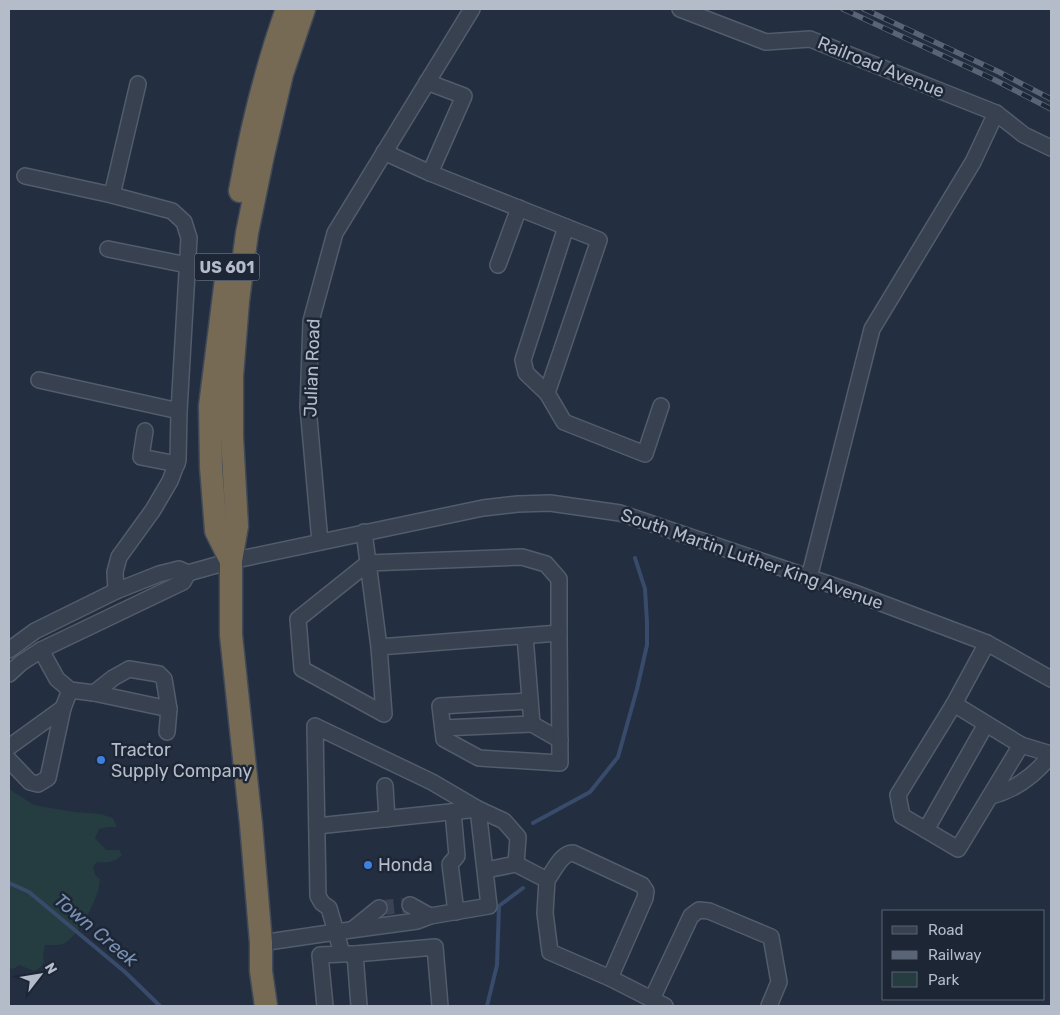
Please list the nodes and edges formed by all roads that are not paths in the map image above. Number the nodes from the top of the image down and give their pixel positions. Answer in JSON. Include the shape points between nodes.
{"nodes":[{"id":1,"x":286,"y":9,"type":"edge"},
{"id":2,"x":304,"y":9,"type":"edge"},
{"id":3,"x":472,"y":9,"type":"edge"},
{"id":4,"x":680,"y":9,"type":"edge"},
{"id":5,"x":428,"y":82,"type":"junction"},
{"id":6,"x":138,"y":84,"type":"dead end"},
{"id":7,"x":996,"y":112,"type":"junction"},
{"id":8,"x":1051,"y":148,"type":"edge"},
{"id":9,"x":384,"y":152,"type":"junction"},
{"id":10,"x":430,"y":173,"type":"junction"},
{"id":11,"x":25,"y":176,"type":"dead end"},
{"id":12,"x":112,"y":195,"type":"junction"},
{"id":13,"x":518,"y":208,"type":"junction"},
{"id":14,"x":566,"y":227,"type":"junction"},
{"id":15,"x":108,"y":249,"type":"dead end"},
{"id":16,"x":498,"y":264,"type":"dead end"},
{"id":17,"x":187,"y":265,"type":"junction"},
{"id":18,"x":39,"y":380,"type":"dead end"},
{"id":19,"x":548,"y":393,"type":"junction"},
{"id":20,"x":661,"y":406,"type":"dead end"},
{"id":21,"x":179,"y":410,"type":"junction"},
{"id":22,"x":145,"y":431,"type":"dead end"},
{"id":23,"x":177,"y":464,"type":"junction"},
{"id":24,"x":364,"y":532,"type":"junction"},
{"id":25,"x":320,"y":542,"type":"junction"},
{"id":26,"x":231,"y":561,"type":"junction"},
{"id":27,"x":368,"y":563,"type":"junction"},
{"id":28,"x":188,"y":573,"type":"junction"},
{"id":29,"x":809,"y":578,"type":"junction"},
{"id":30,"x":116,"y":591,"type":"junction"},
{"id":31,"x":559,"y":633,"type":"junction"},
{"id":32,"x":525,"y":636,"type":"junction"},
{"id":33,"x":987,"y":643,"type":"junction"},
{"id":34,"x":379,"y":647,"type":"junction"},
{"id":35,"x":9,"y":650,"type":"edge"},
{"id":36,"x":41,"y":650,"type":"junction"},
{"id":37,"x":9,"y":674,"type":"edge"},
{"id":38,"x":1051,"y":679,"type":"edge"},
{"id":39,"x":70,"y":690,"type":"junction"},
{"id":40,"x":94,"y":693,"type":"junction"},
{"id":41,"x":530,"y":701,"type":"junction"},
{"id":42,"x":954,"y":704,"type":"junction"},
{"id":43,"x":63,"y":708,"type":"junction"},
{"id":44,"x":169,"y":709,"type":"junction"},
{"id":45,"x":532,"y":724,"type":"junction"},
{"id":46,"x":986,"y":724,"type":"junction"},
{"id":47,"x":442,"y":728,"type":"junction"},
{"id":48,"x":167,"y":732,"type":"dead end"},
{"id":49,"x":560,"y":740,"type":"junction"},
{"id":50,"x":1021,"y":745,"type":"junction"},
{"id":51,"x":9,"y":747,"type":"edge"},
{"id":52,"x":1051,"y":754,"type":"edge"},
{"id":53,"x":9,"y":760,"type":"edge"},
{"id":54,"x":386,"y":786,"type":"dead end"},
{"id":55,"x":991,"y":796,"type":"junction"},
{"id":56,"x":478,"y":809,"type":"junction"},
{"id":57,"x":453,"y":812,"type":"junction"},
{"id":58,"x":388,"y":818,"type":"junction"},
{"id":59,"x":317,"y":826,"type":"junction"},
{"id":60,"x":926,"y":830,"type":"junction"},
{"id":61,"x":516,"y":864,"type":"junction"},
{"id":62,"x":486,"y":870,"type":"junction"},
{"id":63,"x":547,"y":880,"type":"junction"},
{"id":64,"x":410,"y":905,"type":"tunnel mouth"},
{"id":65,"x":379,"y":908,"type":"tunnel mouth"},
{"id":66,"x":456,"y":912,"type":"junction"},
{"id":67,"x":430,"y":916,"type":"junction"},
{"id":68,"x":352,"y":930,"type":"junction"},
{"id":69,"x":336,"y":932,"type":"junction"},
{"id":70,"x":261,"y":943,"type":"junction"},
{"id":71,"x":348,"y":954,"type":"junction"},
{"id":72,"x":610,"y":978,"type":"junction"},
{"id":73,"x":658,"y":1003,"type":"edge"},
{"id":74,"x":266,"y":1006,"type":"edge"},
{"id":75,"x":325,"y":1006,"type":"edge"},
{"id":76,"x":359,"y":1006,"type":"edge"},
{"id":77,"x":440,"y":1006,"type":"edge"},
{"id":78,"x":768,"y":1006,"type":"edge"}],
"edges":[{"from":1,"to":26,"type":"highway","number":"US 601","via":[[251,131],[230,242],[210,406],[216,531]]},
{"from":2,"to":26,"type":"highway","number":"US 601","via":[[282,74],[263,155],[239,292],[232,385],[237,526]]},
{"from":3,"to":5,"type":"street","name":"Julian Road"},
{"from":4,"to":7,"type":"street","name":"Railroad Avenue","via":[[766,42],[810,39]]},
{"from":5,"to":9,"type":"street","name":"Julian Road"},
{"from":5,"to":10,"type":"street","via":[[464,96]]},
{"from":6,"to":12,"type":"street"},
{"from":7,"to":8,"type":"street","name":"Railroad Avenue","via":[[1024,135]]},
{"from":7,"to":29,"type":"street","via":[[973,162],[872,329]]},
{"from":9,"to":10,"type":"street"},
{"from":9,"to":25,"type":"street","name":"Julian Road","via":[[335,233],[311,321],[308,407]]},
{"from":10,"to":13,"type":"street"},
{"from":11,"to":12,"type":"street"},
{"from":12,"to":17,"type":"street","via":[[172,211],[178,216],[184,222],[189,238]]},
{"from":13,"to":14,"type":"street"},
{"from":13,"to":16,"type":"street"},
{"from":14,"to":19,"type":"street","via":[[523,360],[526,373]]},
{"from":14,"to":19,"type":"street","via":[[599,240]]},
{"from":15,"to":17,"type":"street"},
{"from":17,"to":21,"type":"street"},
{"from":18,"to":21,"type":"street"},
{"from":19,"to":20,"type":"street","via":[[564,422],[645,454]]},
{"from":21,"to":23,"type":"street"},
{"from":22,"to":23,"type":"street","via":[[141,457]]},
{"from":23,"to":30,"type":"street","via":[[153,510],[119,557],[115,572]]},
{"from":24,"to":25,"type":"street","name":"South Martin Luther King Avenue"},
{"from":24,"to":27,"type":"street"},
{"from":24,"to":29,"type":"street","name":"South Martin Luther King Avenue","via":[[483,508],[550,503],[620,513]]},
{"from":25,"to":26,"type":"street"},
{"from":26,"to":28,"type":"street"},
{"from":26,"to":70,"type":"highway","number":"US 601","via":[[231,635]]},
{"from":27,"to":31,"type":"street","via":[[522,557],[546,564],[559,579]]},
{"from":27,"to":34,"type":"street"},
{"from":27,"to":34,"type":"street","via":[[298,619],[302,669],[384,714]]},
{"from":28,"to":30,"type":"street","via":[[179,569]]},
{"from":28,"to":36,"type":"street","via":[[183,582]]},
{"from":29,"to":33,"type":"street","name":"South Martin Luther King Avenue"},
{"from":30,"to":35,"type":"street","via":[[35,631]]},
{"from":31,"to":32,"type":"street"},
{"from":31,"to":49,"type":"street"},
{"from":32,"to":34,"type":"street"},
{"from":32,"to":41,"type":"street"},
{"from":33,"to":38,"type":"street","name":"South Martin Luther King Avenue"},
{"from":33,"to":42,"type":"street"},
{"from":36,"to":37,"type":"street"},
{"from":36,"to":39,"type":"street","via":[[57,679]]},
{"from":39,"to":40,"type":"street"},
{"from":39,"to":43,"type":"street"},
{"from":40,"to":44,"type":"street"},
{"from":40,"to":44,"type":"street","via":[[130,670],[159,674],[164,679]]},
{"from":41,"to":45,"type":"street"},
{"from":41,"to":47,"type":"street","via":[[440,706]]},
{"from":42,"to":46,"type":"street"},
{"from":42,"to":60,"type":"street","via":[[898,795],[902,816]]},
{"from":43,"to":51,"type":"street"},
{"from":43,"to":53,"type":"street","via":[[48,778],[38,784],[30,782]]},
{"from":44,"to":48,"type":"street"},
{"from":45,"to":47,"type":"street"},
{"from":45,"to":49,"type":"street"},
{"from":46,"to":50,"type":"street"},
{"from":46,"to":60,"type":"street"},
{"from":47,"to":49,"type":"street","via":[[444,739],[479,758],[560,763]]},
{"from":50,"to":52,"type":"street"},
{"from":50,"to":55,"type":"street"},
{"from":52,"to":55,"type":"street","via":[[1039,770],[1006,792]]},
{"from":54,"to":58,"type":"street"},
{"from":55,"to":60,"type":"street","via":[[958,849]]},
{"from":56,"to":57,"type":"street"},
{"from":56,"to":59,"type":"street","via":[[432,782],[315,726]]},
{"from":56,"to":61,"type":"street","via":[[504,821],[518,837]]},
{"from":56,"to":62,"type":"street"},
{"from":57,"to":58,"type":"street"},
{"from":57,"to":66,"type":"street","via":[[457,856],[450,864]]},
{"from":58,"to":59,"type":"street"},
{"from":59,"to":69,"type":"street","via":[[318,896],[329,908]]},
{"from":61,"to":62,"type":"street"},
{"from":61,"to":63,"type":"street"},
{"from":62,"to":66,"type":"street","via":[[489,906]]},
{"from":63,"to":72,"type":"street","via":[[545,913],[550,952]]},
{"from":63,"to":72,"type":"street","via":[[564,856],[573,853],[642,886],[646,891]]},
{"from":64,"to":67,"type":"street"},
{"from":65,"to":68,"type":"street"},
{"from":66,"to":67,"type":"street"},
{"from":67,"to":68,"type":"street","via":[[417,921]]},
{"from":68,"to":69,"type":"street"},
{"from":69,"to":70,"type":"street"},
{"from":69,"to":71,"type":"street"},
{"from":70,"to":74,"type":"highway","number":"US 601"},
{"from":71,"to":75,"type":"street","via":[[320,955]]},
{"from":71,"to":76,"type":"street"},
{"from":71,"to":77,"type":"street","via":[[435,947]]},
{"from":72,"to":73,"type":"street"},
{"from":73,"to":78,"type":"street","via":[[691,916],[699,910],[709,910],[771,937],[779,982]]}]}
